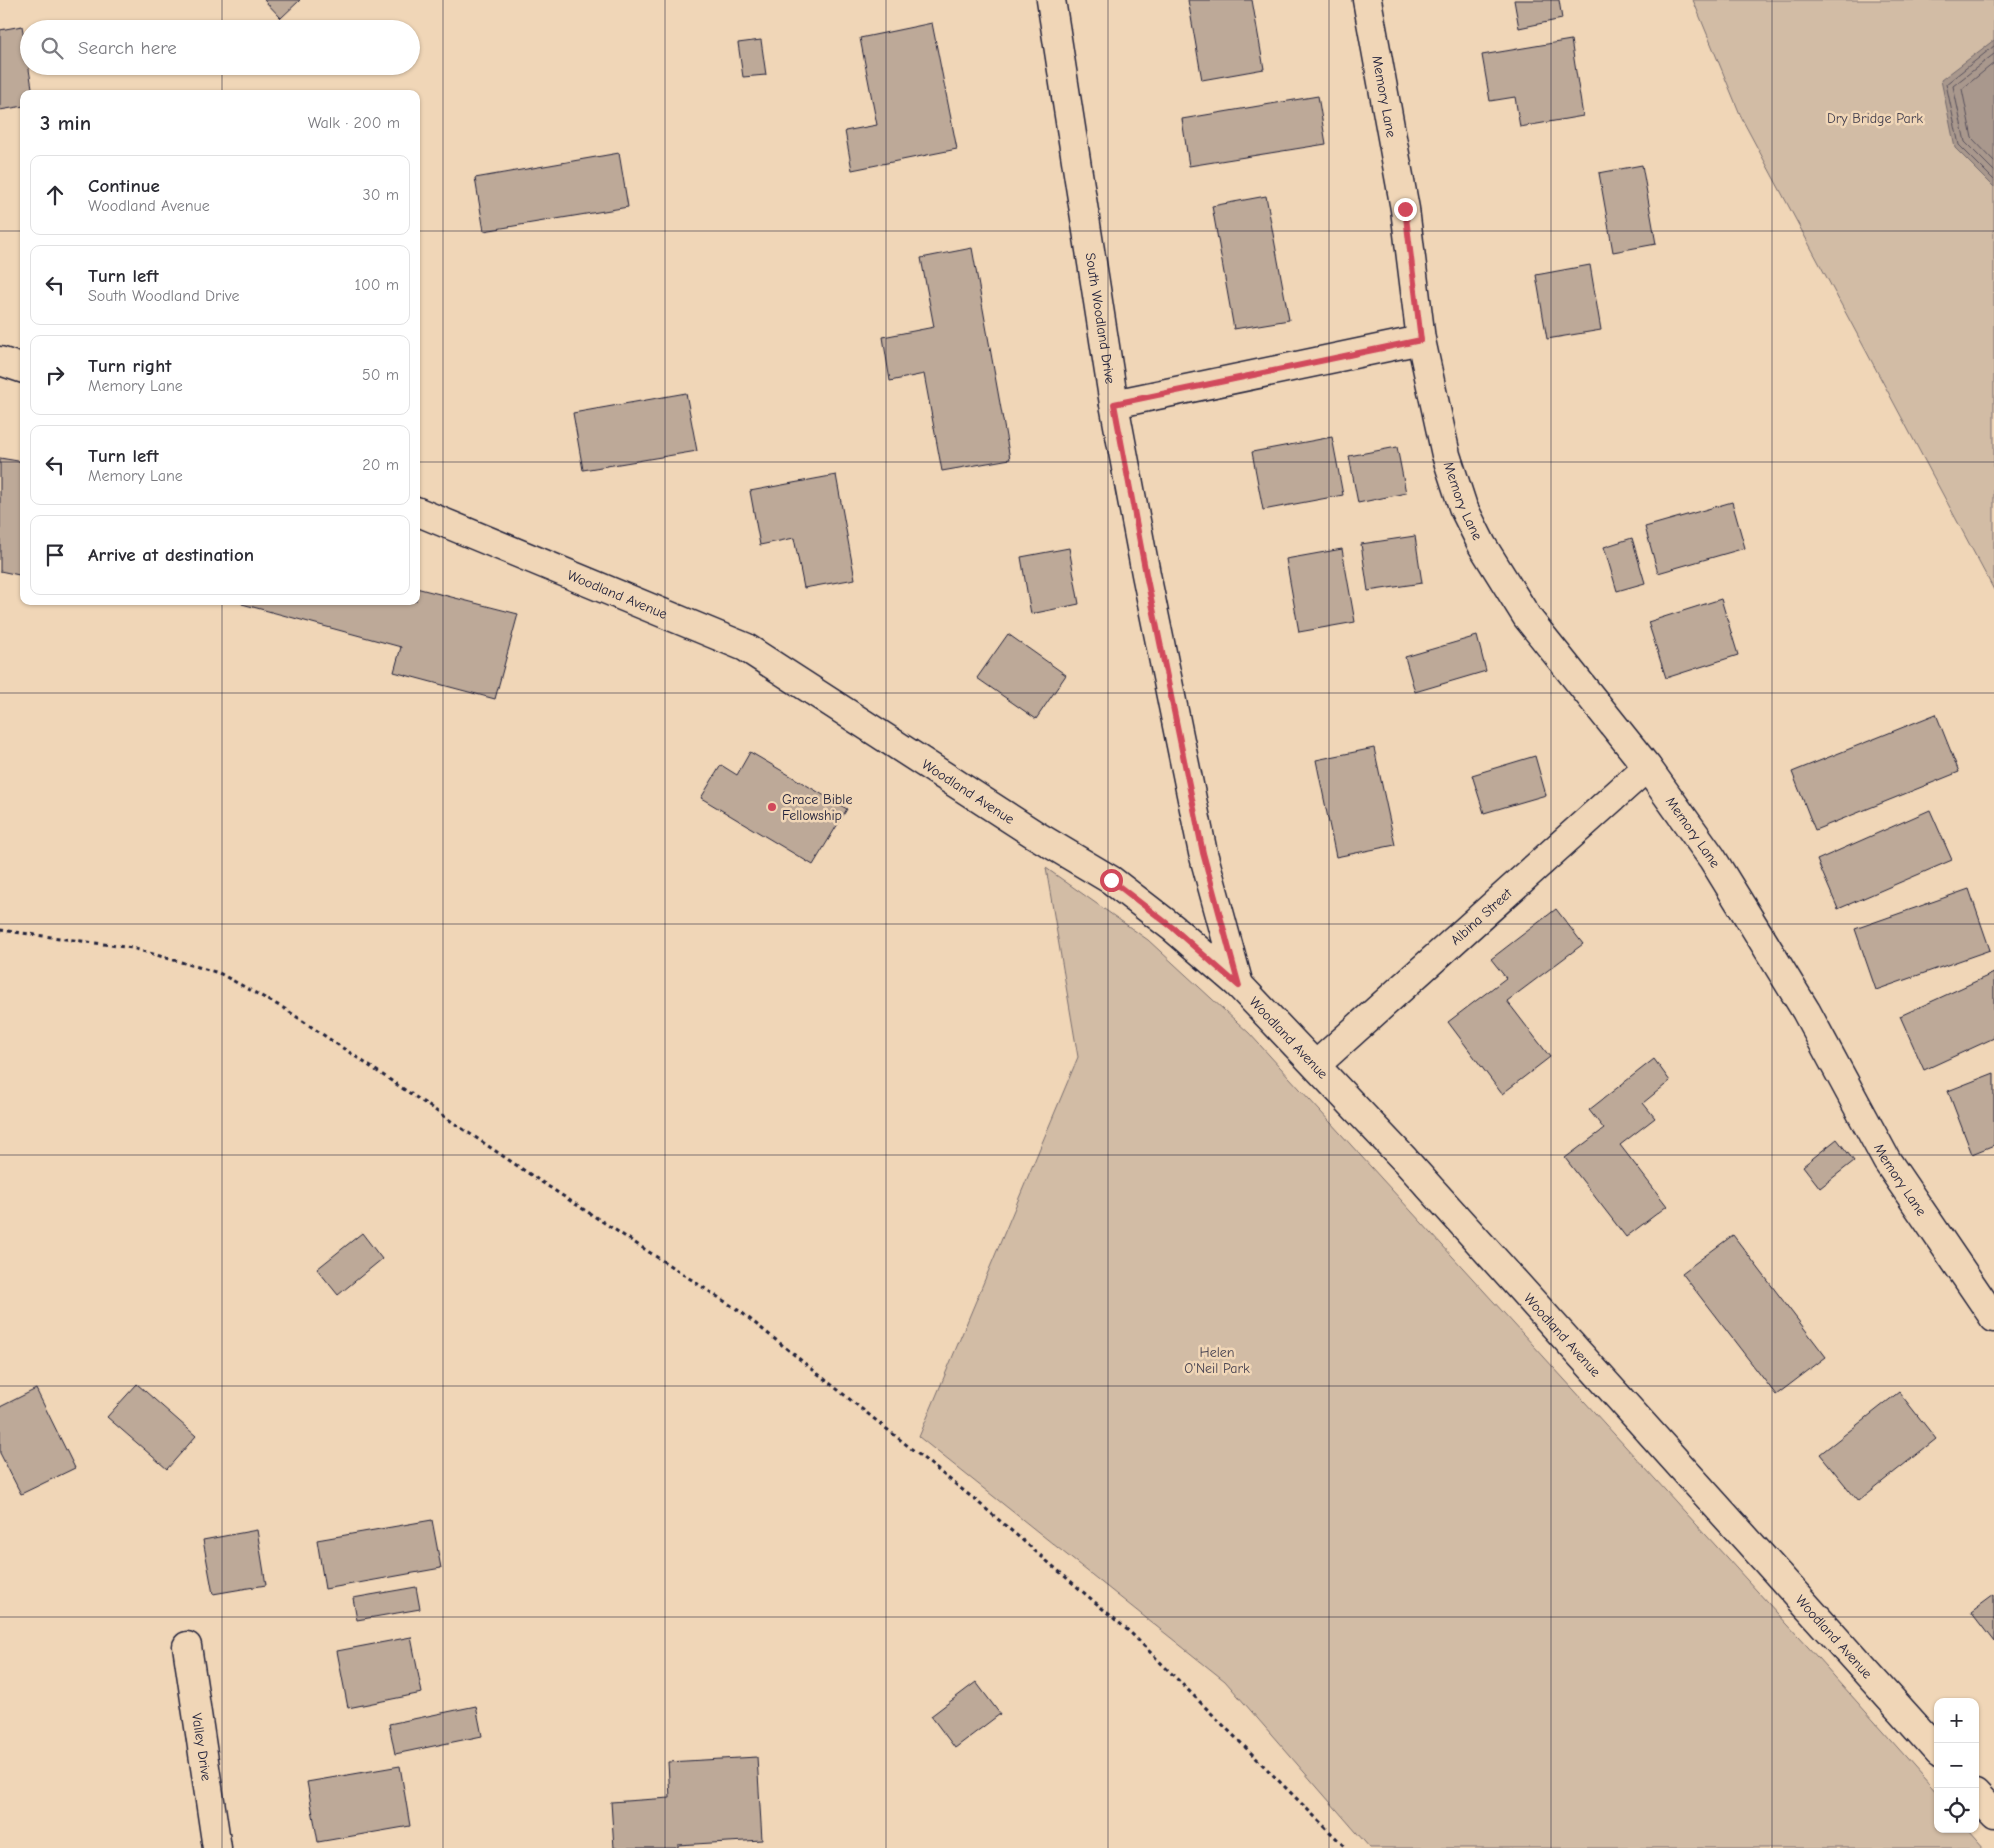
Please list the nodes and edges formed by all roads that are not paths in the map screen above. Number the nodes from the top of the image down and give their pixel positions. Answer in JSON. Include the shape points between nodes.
{"nodes":[{"id":1,"x":1051,"y":0,"type":"edge"},
{"id":2,"x":1367,"y":0,"type":"edge"},
{"id":3,"x":1421,"y":340,"type":"junction"},
{"id":4,"x":0,"y":361,"type":"edge"},
{"id":5,"x":20,"y":368,"type":"edge"},
{"id":6,"x":1114,"y":404,"type":"junction"},
{"id":7,"x":420,"y":513,"type":"edge"},
{"id":8,"x":1647,"y":766,"type":"junction"},
{"id":9,"x":1239,"y":986,"type":"junction"},
{"id":10,"x":1316,"y":1065,"type":"junction"},
{"id":11,"x":1994,"y":1318,"type":"edge"},
{"id":12,"x":187,"y":1646,"type":"dead end"},
{"id":13,"x":1934,"y":1748,"type":"edge"},
{"id":14,"x":1979,"y":1798,"type":"edge"},
{"id":15,"x":1994,"y":1814,"type":"edge"},
{"id":16,"x":217,"y":1848,"type":"edge"}],
"edges":[{"from":1,"to":6,"type":"street","name":"South Woodland Drive"},
{"from":2,"to":3,"type":"street","name":"Memory Lane","via":[[1405,209]]},
{"from":3,"to":6,"type":"street"},
{"from":3,"to":8,"type":"street","name":"Memory Lane","via":[[1446,454],[1463,507],[1482,545],[1527,617]]},
{"from":4,"to":5,"type":"street"},
{"from":6,"to":9,"type":"street","name":"South Woodland Drive","via":[[1203,853]]},
{"from":7,"to":9,"type":"street","name":"Woodland Avenue","via":[[746,647],[1034,834],[1111,880],[1173,928]]},
{"from":8,"to":10,"type":"street","name":"Albina Street"},
{"from":8,"to":11,"type":"street","name":"Memory Lane","via":[[1712,858],[1796,995],[1887,1162]]},
{"from":9,"to":10,"type":"street","name":"Woodland Avenue"},
{"from":10,"to":13,"type":"street","name":"Woodland Avenue"},
{"from":12,"to":16,"type":"street","name":"Valley Drive"},
{"from":14,"to":15,"type":"street"}]}
